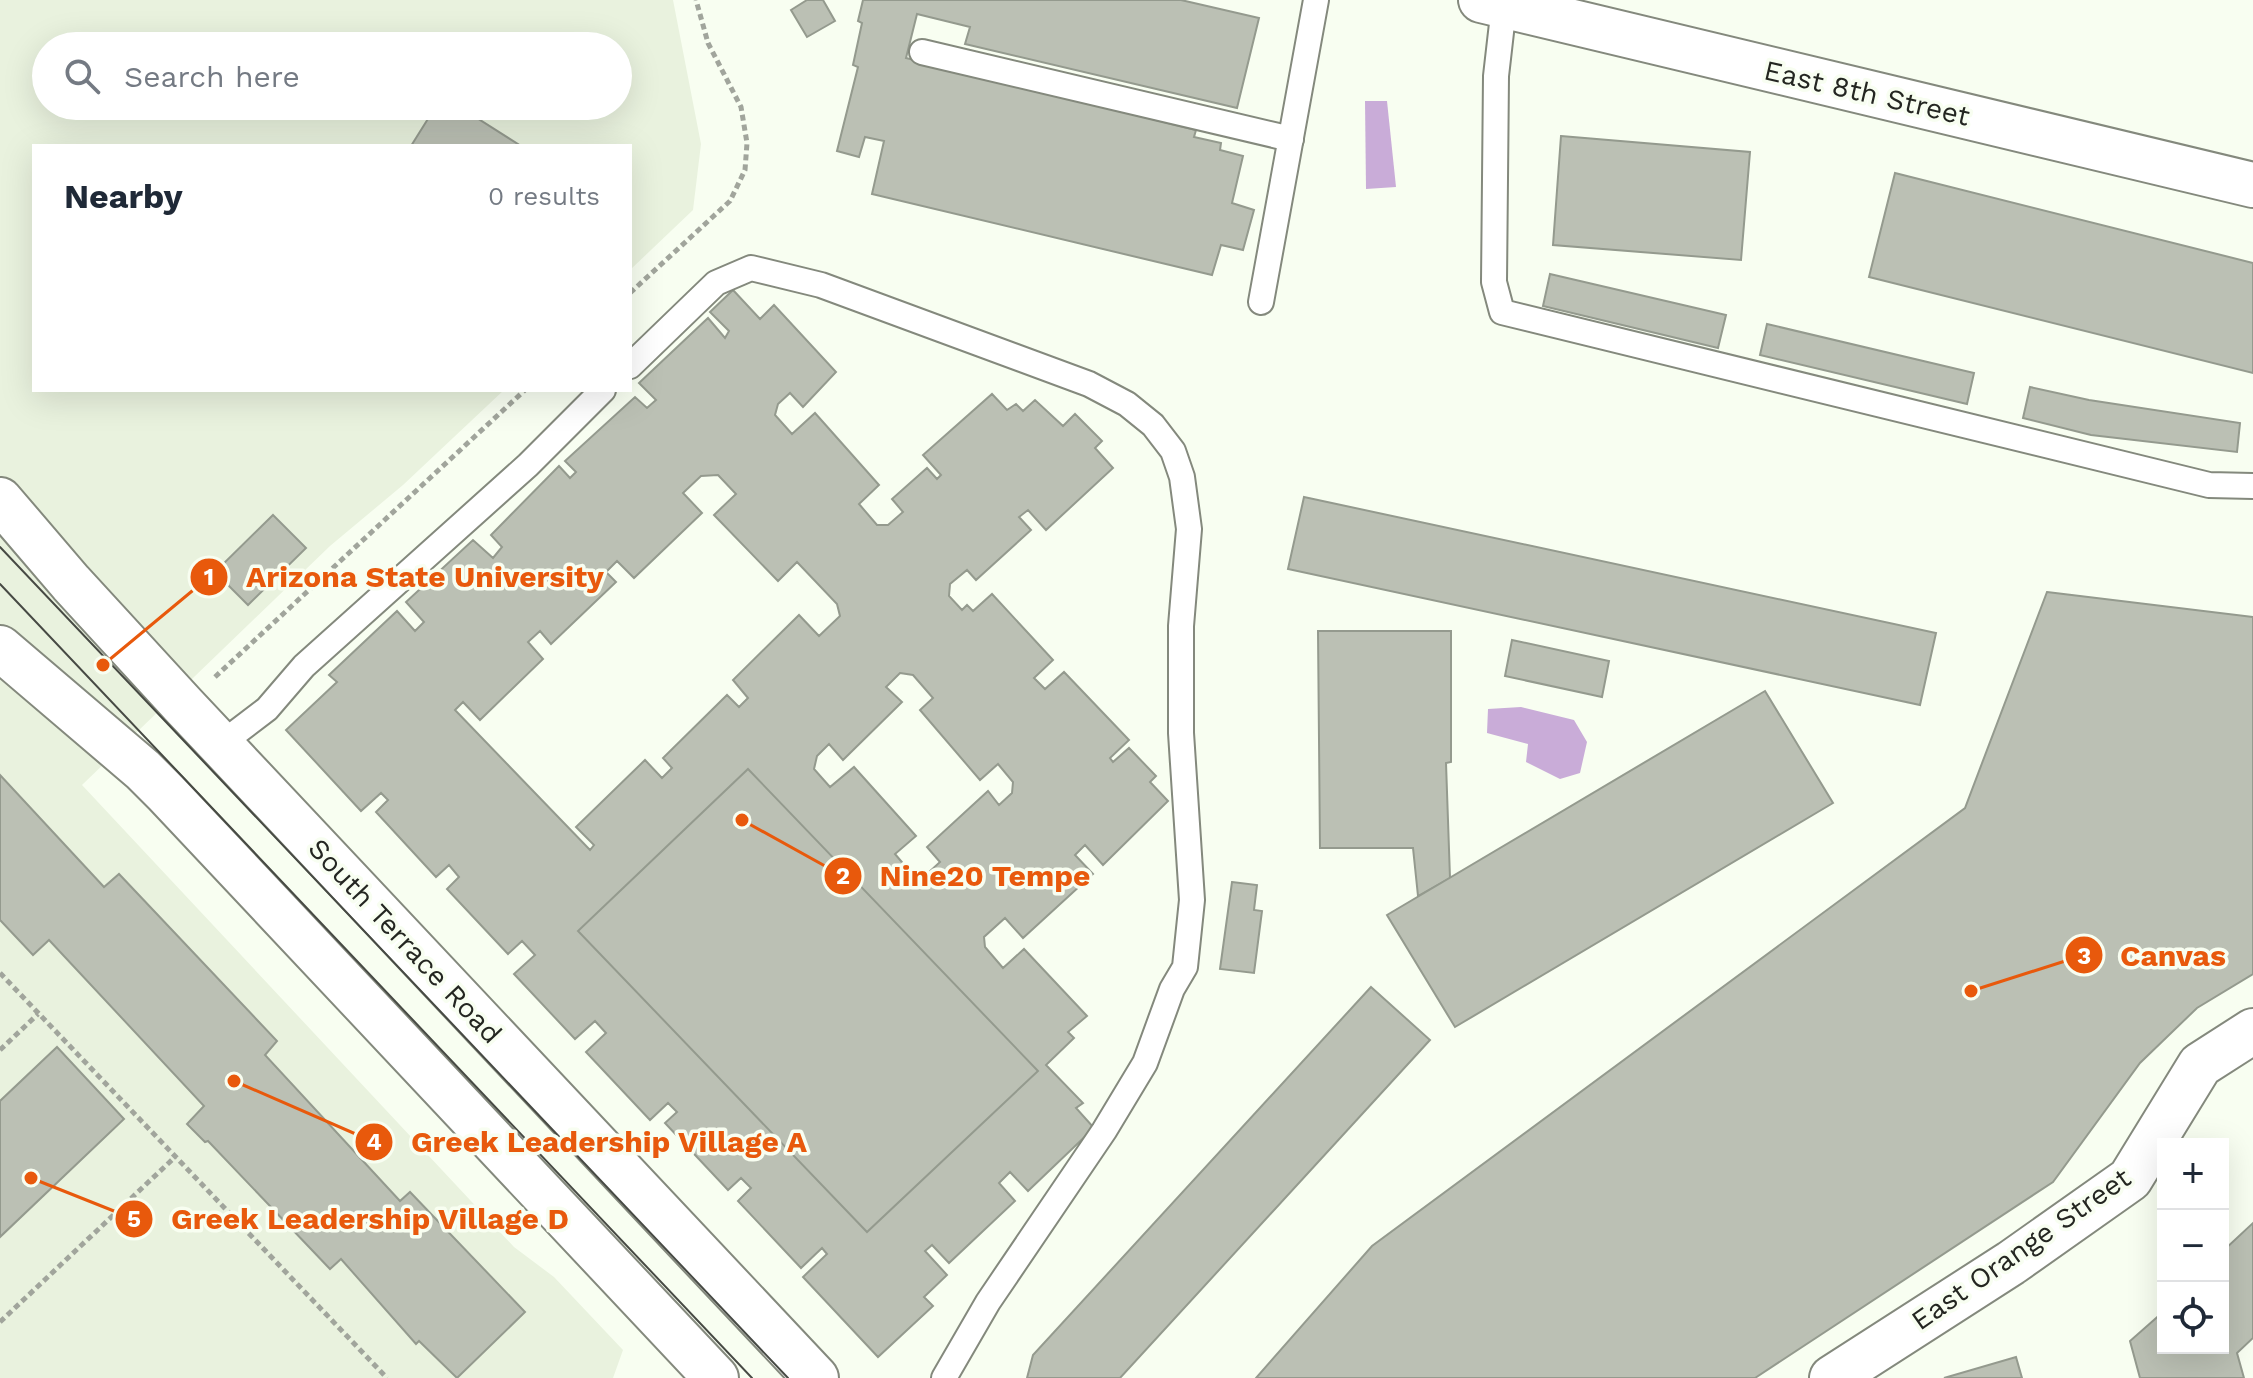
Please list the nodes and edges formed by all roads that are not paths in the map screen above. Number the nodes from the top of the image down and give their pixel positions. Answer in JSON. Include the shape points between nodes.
{"nodes":[{"id":1,"x":1316,"y":0,"type":"edge"},
{"id":2,"x":1493,"y":3,"type":"edge"},
{"id":3,"x":922,"y":52,"type":"dead end"},
{"id":4,"x":1291,"y":139,"type":"junction"},
{"id":5,"x":2253,"y":185,"type":"edge"},
{"id":6,"x":1261,"y":302,"type":"dead end"},
{"id":7,"x":632,"y":364,"type":"edge"},
{"id":8,"x":601,"y":392,"type":"edge"},
{"id":9,"x":2253,"y":486,"type":"edge"},
{"id":10,"x":0,"y":500,"type":"edge"},
{"id":11,"x":0,"y":648,"type":"edge"},
{"id":12,"x":221,"y":744,"type":"junction"},
{"id":13,"x":2253,"y":1031,"type":"edge"},
{"id":14,"x":716,"y":1378,"type":"edge"},
{"id":15,"x":816,"y":1378,"type":"edge"},
{"id":16,"x":944,"y":1378,"type":"edge"},
{"id":17,"x":1832,"y":1378,"type":"edge"}],
"edges":[{"from":1,"to":4,"type":"lane"},
{"from":2,"to":5,"type":"street","name":"East 8th Street"},
{"from":2,"to":9,"type":"lane","via":[[1494,282],[1502,312],[2209,485]]},
{"from":3,"to":4,"type":"lane"},
{"from":4,"to":6,"type":"lane"},
{"from":7,"to":16,"type":"lane","via":[[716,283],[751,268],[821,285],[1089,384],[1153,425],[1173,451],[1182,477],[1189,529],[1181,626],[1181,733],[1192,900],[1185,967],[1145,1063]]},
{"from":8,"to":12,"type":"lane","via":[[528,465],[304,666],[267,709]]},
{"from":10,"to":12,"type":"street","name":"South Terrace Road"},
{"from":11,"to":14,"type":"street","via":[[159,785]]},
{"from":12,"to":15,"type":"street","name":"South Terrace Road"},
{"from":13,"to":17,"type":"street","name":"East Orange Street","via":[[2200,1065],[2130,1179]]}]}
